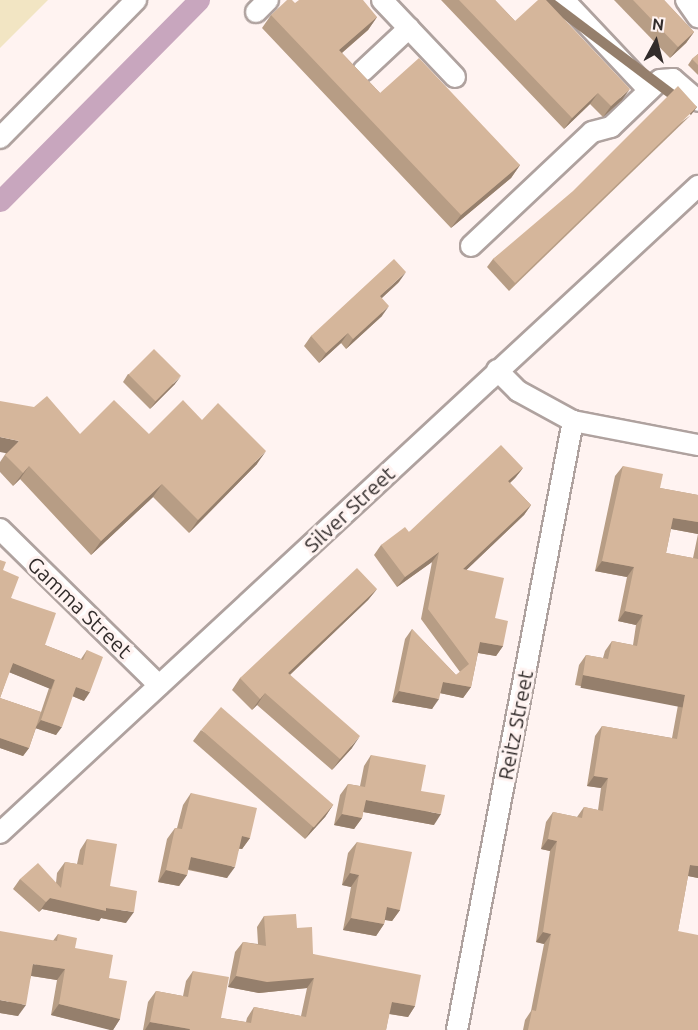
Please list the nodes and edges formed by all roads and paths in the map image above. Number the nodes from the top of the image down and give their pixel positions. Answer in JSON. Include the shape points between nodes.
{"nodes":[{"id":1,"x":136,"y":0,"type":"edge"},
{"id":2,"x":382,"y":0,"type":"edge"},
{"id":3,"x":564,"y":0,"type":"edge"},
{"id":4,"x":686,"y":0,"type":"edge"},
{"id":5,"x":698,"y":17,"type":"edge"},
{"id":6,"x":409,"y":28,"type":"junction"},
{"id":7,"x":363,"y":71,"type":"edge"},
{"id":8,"x":455,"y":77,"type":"dead end"},
{"id":9,"x":648,"y":89,"type":"junction"},
{"id":10,"x":698,"y":101,"type":"edge"},
{"id":11,"x":0,"y":138,"type":"edge"},
{"id":12,"x":698,"y":186,"type":"edge"},
{"id":13,"x":471,"y":246,"type":"dead end"},
{"id":14,"x":497,"y":370,"type":"junction"},
{"id":15,"x":573,"y":421,"type":"junction"},
{"id":16,"x":698,"y":445,"type":"edge"},
{"id":17,"x":0,"y":529,"type":"edge"},
{"id":18,"x":159,"y":685,"type":"junction"},
{"id":19,"x":0,"y":832,"type":"edge"},
{"id":20,"x":457,"y":1030,"type":"edge"}],
"edges":[{"from":1,"to":11,"type":"street"},
{"from":2,"to":6,"type":"street"},
{"from":3,"to":9,"type":"street"},
{"from":4,"to":5,"type":"street"},
{"from":6,"to":7,"type":"street"},
{"from":6,"to":8,"type":"street"},
{"from":9,"to":10,"type":"street","via":[[669,78]]},
{"from":9,"to":13,"type":"street","via":[[610,127],[592,132]]},
{"from":12,"to":14,"type":"street","name":"Silver Street"},
{"from":14,"to":15,"type":"street","via":[[525,396]]},
{"from":14,"to":18,"type":"street","name":"Silver Street"},
{"from":15,"to":16,"type":"street"},
{"from":15,"to":20,"type":"street","name":"Reitz Street"},
{"from":17,"to":18,"type":"street","name":"Gamma Street"},
{"from":18,"to":19,"type":"street","name":"Silver Street"}]}
